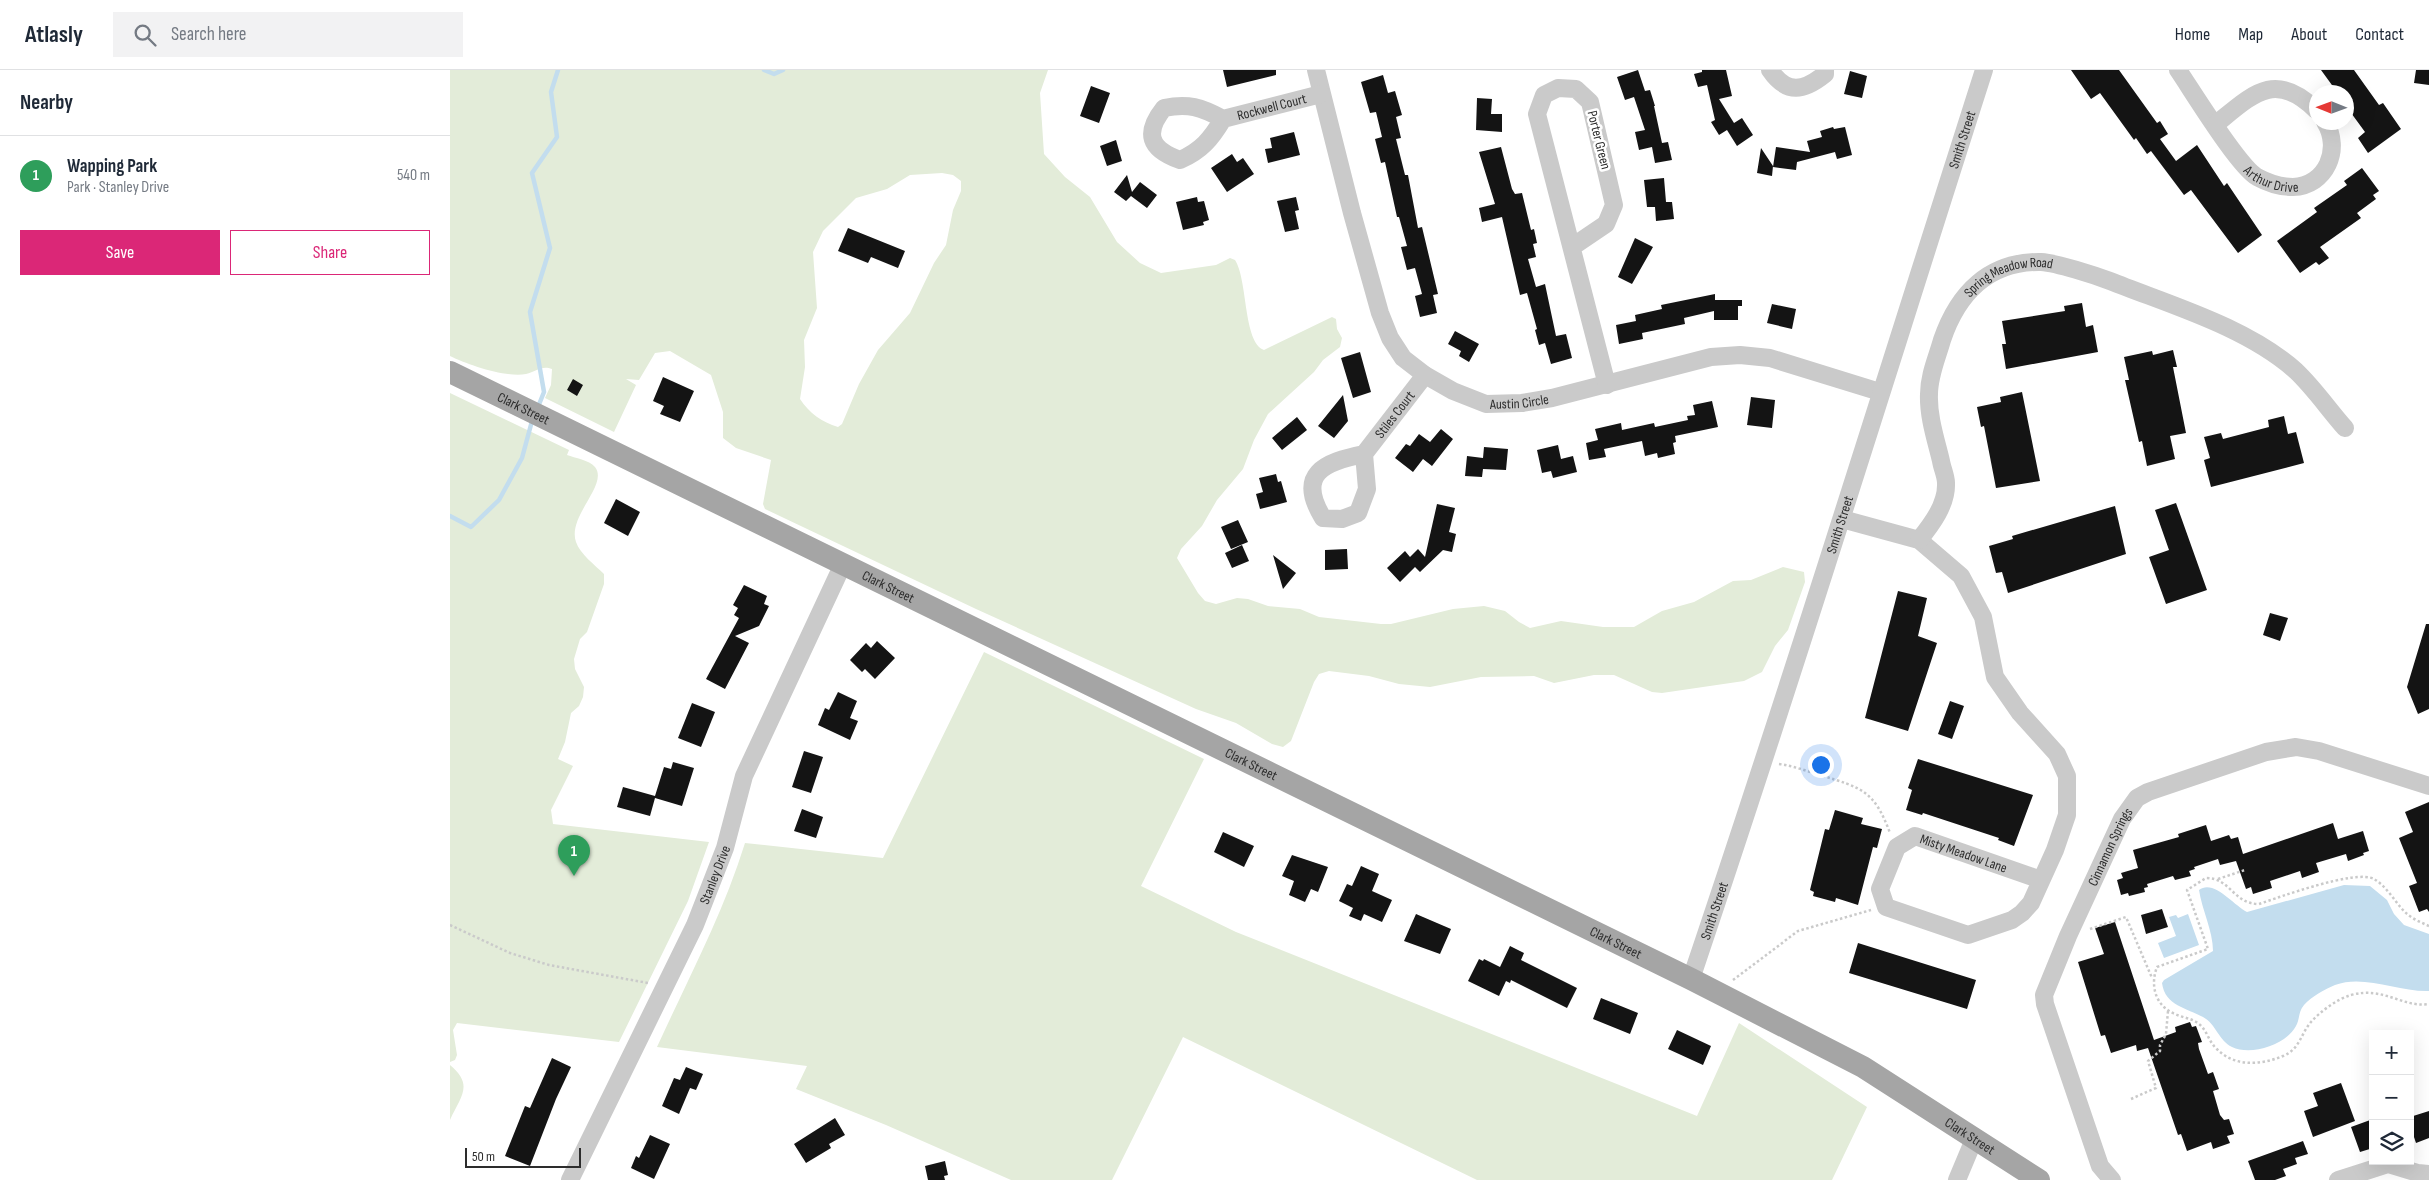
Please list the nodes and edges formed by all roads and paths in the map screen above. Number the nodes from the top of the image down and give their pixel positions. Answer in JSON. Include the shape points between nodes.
{"nodes":[{"id":1,"x":1316,"y":70,"type":"edge"},
{"id":2,"x":1770,"y":70,"type":"edge"},
{"id":3,"x":1825,"y":70,"type":"edge"},
{"id":4,"x":1984,"y":70,"type":"edge"},
{"id":5,"x":2178,"y":70,"type":"edge"},
{"id":6,"x":1321,"y":94,"type":"junction"},
{"id":7,"x":2309,"y":104,"type":"edge"},
{"id":8,"x":1223,"y":119,"type":"dead end"},
{"id":9,"x":2216,"y":124,"type":"junction"},
{"id":10,"x":2330,"y":130,"type":"edge"},
{"id":11,"x":1572,"y":247,"type":"junction"},
{"id":12,"x":450,"y":372,"type":"edge"},
{"id":13,"x":1425,"y":375,"type":"junction"},
{"id":14,"x":1607,"y":385,"type":"junction"},
{"id":15,"x":1880,"y":392,"type":"junction"},
{"id":16,"x":2345,"y":428,"type":"dead end"},
{"id":17,"x":1364,"y":454,"type":"dead end"},
{"id":18,"x":1842,"y":519,"type":"junction"},
{"id":19,"x":1919,"y":540,"type":"junction"},
{"id":20,"x":843,"y":564,"type":"junction"},
{"id":21,"x":1779,"y":764,"type":"dead end"},
{"id":22,"x":2429,"y":786,"type":"edge"},
{"id":23,"x":1897,"y":846,"type":"junction"},
{"id":24,"x":2245,"y":870,"type":"dead end"},
{"id":25,"x":2042,"y":880,"type":"junction"},
{"id":26,"x":2218,"y":880,"type":"junction"},
{"id":27,"x":1886,"y":907,"type":"junction"},
{"id":28,"x":450,"y":925,"type":"edge"},
{"id":29,"x":2429,"y":926,"type":"edge"},
{"id":30,"x":2068,"y":936,"type":"junction"},
{"id":31,"x":1691,"y":979,"type":"junction"},
{"id":32,"x":2152,"y":979,"type":"junction"},
{"id":33,"x":1732,"y":981,"type":"dead end"},
{"id":34,"x":665,"y":986,"type":"junction"},
{"id":35,"x":2429,"y":1004,"type":"edge"},
{"id":36,"x":2168,"y":1011,"type":"junction"},
{"id":37,"x":2131,"y":1099,"type":"dead end"},
{"id":38,"x":1975,"y":1137,"type":"junction"},
{"id":39,"x":2429,"y":1174,"type":"edge"},
{"id":40,"x":570,"y":1180,"type":"edge"},
{"id":41,"x":1957,"y":1180,"type":"edge"},
{"id":42,"x":2039,"y":1180,"type":"edge"},
{"id":43,"x":2112,"y":1180,"type":"edge"},
{"id":44,"x":2338,"y":1180,"type":"edge"}],
"edges":[{"from":1,"to":6,"type":"street","name":"Austin Circle"},
{"from":2,"to":3,"type":"street","via":[[1780,82],[1794,89],[1810,86]]},
{"from":4,"to":15,"type":"street","name":"Smith Street"},
{"from":5,"to":9,"type":"street","name":"Arthur Drive"},
{"from":6,"to":8,"type":"street","name":"Rockwell Court"},
{"from":6,"to":13,"type":"street","name":"Austin Circle","via":[[1380,313],[1403,358]]},
{"from":7,"to":9,"type":"street","via":[[2293,89],[2271,86]]},
{"from":9,"to":10,"type":"street","name":"Arthur Drive","via":[[2255,176],[2277,186],[2295,187],[2314,180],[2328,165],[2334,148]]},
{"from":11,"to":11,"type":"street","name":"Porter Green","via":[[1537,114],[1544,95],[1558,88],[1576,89],[1590,102],[1614,204],[1606,224]]},
{"from":11,"to":14,"type":"street","name":"Porter Green"},
{"from":12,"to":20,"type":"main road","name":"Clark Street"},
{"from":13,"to":14,"type":"street","name":"Austin Circle","via":[[1486,404],[1522,403]]},
{"from":13,"to":17,"type":"street","name":"Stiles Court"},
{"from":14,"to":15,"type":"street","name":"Austin Circle","via":[[1711,357],[1740,355],[1770,358]]},
{"from":15,"to":18,"type":"street","name":"Smith Street"},
{"from":16,"to":19,"type":"street","name":"Spring Meadow Road","via":[[2296,371],[2235,332],[2103,279],[2043,262],[2019,263],[1993,273],[1975,285],[1957,305],[1947,327],[1930,377],[1928,396],[1946,483],[1934,521]]},
{"from":18,"to":19,"type":"street"},
{"from":18,"to":31,"type":"street","name":"Smith Street"},
{"from":19,"to":25,"type":"street","via":[[1961,576],[1983,617],[1995,677],[2020,713],[2056,754],[2067,776],[2067,815]]},
{"from":20,"to":31,"type":"main road","name":"Clark Street"},
{"from":20,"to":34,"type":"street","name":"Stanley Drive","via":[[744,776],[725,848],[695,925]]},
{"from":21,"to":23,"type":"path","via":[[1798,766],[1855,786],[1868,794],[1884,813]]},
{"from":22,"to":30,"type":"street","name":"Cinnamon Springs","via":[[2319,751],[2296,748],[2266,752],[2148,792],[2132,803],[2122,819]]},
{"from":23,"to":25,"type":"street","name":"Misty Meadow Lane","via":[[1915,836]]},
{"from":23,"to":27,"type":"street","via":[[1880,889]]},
{"from":24,"to":26,"type":"path"},
{"from":25,"to":27,"type":"street","via":[[2031,903],[2022,913],[2012,920],[1968,935]]},
{"from":26,"to":29,"type":"path","via":[[2240,900],[2259,904],[2362,876],[2374,879],[2404,912]]},
{"from":26,"to":32,"type":"path","via":[[2206,878],[2187,890],[2208,949],[2157,967]]},
{"from":27,"to":33,"type":"path","via":[[1798,931]]},
{"from":28,"to":34,"type":"path","via":[[510,953],[549,965]]},
{"from":30,"to":32,"type":"path","via":[[2126,917]]},
{"from":30,"to":43,"type":"street","name":"Cinnamon Springs","via":[[2045,991],[2045,1004],[2100,1166]]},
{"from":31,"to":38,"type":"main road","name":"Clark Street","via":[[1863,1067]]},
{"from":32,"to":36,"type":"path","via":[[2158,998]]},
{"from":34,"to":40,"type":"street","name":"Stanley Drive"},
{"from":35,"to":36,"type":"path","via":[[2408,1003],[2376,993],[2344,997],[2310,1023],[2291,1053],[2251,1064],[2226,1057],[2197,1022]]},
{"from":36,"to":37,"type":"path","via":[[2160,1052],[2148,1061],[2156,1088]]},
{"from":38,"to":41,"type":"street"},
{"from":38,"to":42,"type":"main road","name":"Clark Street"},
{"from":39,"to":44,"type":"street","via":[[2390,1164]]}]}
